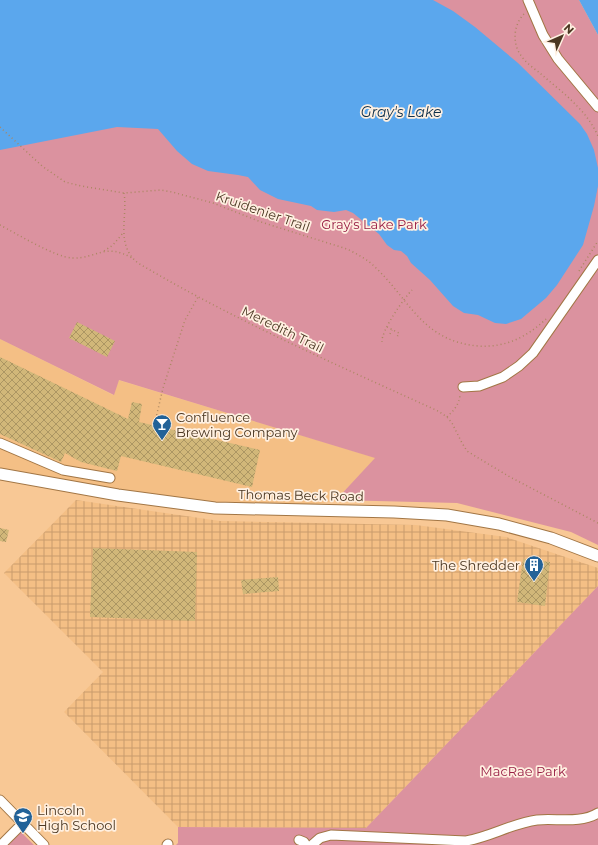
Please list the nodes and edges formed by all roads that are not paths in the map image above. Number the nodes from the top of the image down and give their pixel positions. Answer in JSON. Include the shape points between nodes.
{"nodes":[{"id":1,"x":529,"y":4,"type":"edge"},
{"id":2,"x":598,"y":107,"type":"edge"},
{"id":3,"x":598,"y":260,"type":"edge"},
{"id":4,"x":463,"y":387,"type":"road end"},
{"id":5,"x":0,"y":442,"type":"edge"},
{"id":6,"x":77,"y":473,"type":"junction"},
{"id":7,"x":0,"y":474,"type":"edge"},
{"id":8,"x":110,"y":478,"type":"dead end"},
{"id":9,"x":75,"y":487,"type":"junction"},
{"id":10,"x":598,"y":556,"type":"edge"},
{"id":11,"x":0,"y":800,"type":"edge"},
{"id":12,"x":598,"y":812,"type":"edge"},
{"id":13,"x":23,"y":823,"type":"junction"},
{"id":14,"x":1,"y":845,"type":"edge"},
{"id":15,"x":44,"y":845,"type":"edge"},
{"id":16,"x":312,"y":845,"type":"edge"}],
"edges":[{"from":1,"to":2,"type":"street","via":[[543,35],[558,59]]},
{"from":3,"to":4,"type":"street","via":[[533,353],[503,377],[478,386]]},
{"from":5,"to":6,"type":"street","via":[[62,470]]},
{"from":6,"to":8,"type":"street"},
{"from":6,"to":9,"type":"street"},
{"from":7,"to":9,"type":"main road","name":"Thomas Beck Road"},
{"from":9,"to":10,"type":"main road","name":"Thomas Beck Road","via":[[215,508],[447,515],[500,524],[551,538]]},
{"from":11,"to":13,"type":"street"},
{"from":12,"to":16,"type":"street","via":[[587,818],[532,821],[466,841],[332,835],[320,838]]},
{"from":13,"to":14,"type":"street"},
{"from":13,"to":15,"type":"street"}]}
